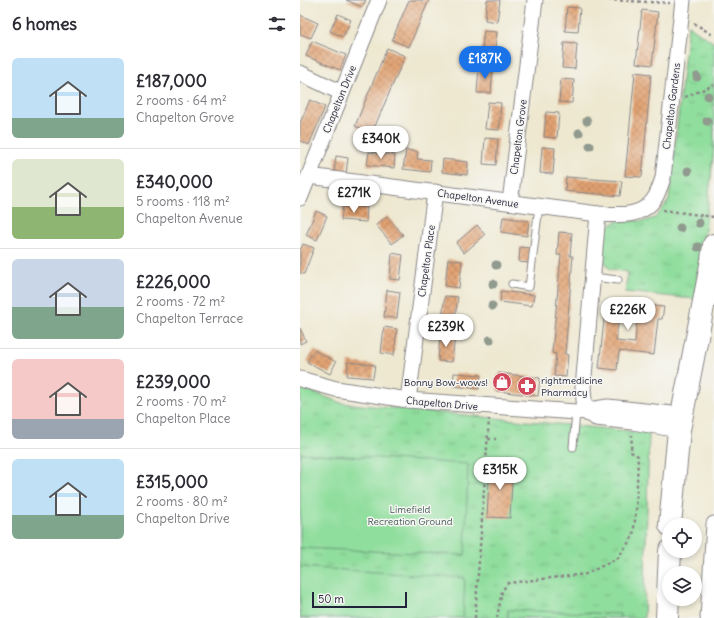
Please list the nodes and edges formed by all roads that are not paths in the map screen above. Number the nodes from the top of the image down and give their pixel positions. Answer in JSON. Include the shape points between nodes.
{"nodes":[{"id":1,"x":379,"y":0,"type":"edge"},
{"id":2,"x":535,"y":0,"type":"edge"},
{"id":3,"x":683,"y":6,"type":"edge"},
{"id":4,"x":300,"y":73,"type":"edge"},
{"id":5,"x":342,"y":93,"type":"junction"},
{"id":6,"x":309,"y":176,"type":"junction"},
{"id":7,"x":435,"y":192,"type":"junction"},
{"id":8,"x":300,"y":198,"type":"edge"},
{"id":9,"x":510,"y":202,"type":"junction"},
{"id":10,"x":539,"y":206,"type":"junction"},
{"id":11,"x":646,"y":208,"type":"joint"},
{"id":12,"x":598,"y":214,"type":"junction"},
{"id":13,"x":714,"y":245,"type":"edge"},
{"id":14,"x":593,"y":276,"type":"junction"},
{"id":15,"x":618,"y":280,"type":"dead end"},
{"id":16,"x":512,"y":284,"type":"dead end"},
{"id":17,"x":300,"y":379,"type":"edge"},
{"id":18,"x":408,"y":400,"type":"junction"},
{"id":19,"x":581,"y":412,"type":"junction"},
{"id":20,"x":680,"y":422,"type":"junction"},
{"id":21,"x":573,"y":447,"type":"dead end"},
{"id":22,"x":671,"y":518,"type":"edge"},
{"id":23,"x":714,"y":524,"type":"edge"},
{"id":24,"x":670,"y":558,"type":"edge"},
{"id":25,"x":711,"y":602,"type":"edge"},
{"id":26,"x":668,"y":618,"type":"edge"},
{"id":27,"x":708,"y":618,"type":"edge"}],
"edges":[{"from":1,"to":5,"type":"street","name":"Chapelton Drive"},
{"from":2,"to":9,"type":"street","name":"Chapelton Grove"},
{"from":3,"to":11,"type":"street","name":"Chapelton Gardens","via":[[663,178],[656,196]]},
{"from":4,"to":5,"type":"street"},
{"from":5,"to":6,"type":"street","name":"Chapelton Drive"},
{"from":6,"to":7,"type":"street","name":"Chapelton Avenue"},
{"from":6,"to":8,"type":"street","name":"Chapelton Drive"},
{"from":7,"to":9,"type":"street","name":"Chapelton Avenue"},
{"from":7,"to":18,"type":"street","name":"Chapelton Place"},
{"from":9,"to":10,"type":"street","name":"Chapelton Avenue"},
{"from":10,"to":12,"type":"street","name":"Chapelton Avenue"},
{"from":10,"to":16,"type":"lane","via":[[529,286]]},
{"from":11,"to":12,"type":"street","name":"Chapelton Avenue","via":[[628,215]]},
{"from":12,"to":14,"type":"street"},
{"from":13,"to":20,"type":"main road"},
{"from":14,"to":15,"type":"lane"},
{"from":14,"to":19,"type":"street"},
{"from":17,"to":18,"type":"street","name":"Chapelton Drive","via":[[336,389]]},
{"from":18,"to":19,"type":"street","name":"Chapelton Drive"},
{"from":19,"to":20,"type":"street","name":"Chapelton Drive","via":[[596,418],[633,422]]},
{"from":19,"to":20,"type":"street","name":"Chapelton Drive","via":[[608,407]]},
{"from":19,"to":21,"type":"lane"},
{"from":20,"to":22,"type":"main road"},
{"from":23,"to":25,"type":"street"},
{"from":24,"to":26,"type":"main road"},
{"from":25,"to":27,"type":"street"}]}
